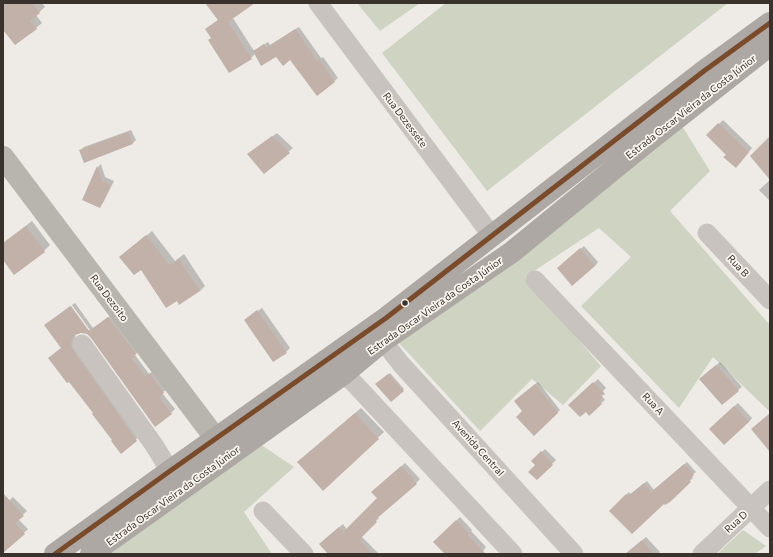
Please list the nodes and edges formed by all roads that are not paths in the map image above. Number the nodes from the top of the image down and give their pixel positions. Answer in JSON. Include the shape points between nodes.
{"nodes":[{"id":1,"x":318,"y":3,"type":"edge"},
{"id":2,"x":770,"y":23,"type":"edge"},
{"id":3,"x":770,"y":45,"type":"edge"},
{"id":4,"x":3,"y":157,"type":"edge"},
{"id":5,"x":707,"y":232,"type":"dead end"},
{"id":6,"x":492,"y":236,"type":"junction"},
{"id":7,"x":535,"y":280,"type":"dead end"},
{"id":8,"x":770,"y":300,"type":"edge"},
{"id":9,"x":383,"y":341,"type":"junction"},
{"id":10,"x":82,"y":344,"type":"dead end"},
{"id":11,"x":342,"y":375,"type":"junction"},
{"id":12,"x":216,"y":439,"type":"junction"},
{"id":13,"x":170,"y":471,"type":"junction"},
{"id":14,"x":770,"y":490,"type":"edge"},
{"id":15,"x":751,"y":508,"type":"junction"},
{"id":16,"x":263,"y":511,"type":"dead end"},
{"id":17,"x":770,"y":528,"type":"edge"},
{"id":18,"x":55,"y":554,"type":"edge"},
{"id":19,"x":91,"y":554,"type":"edge"},
{"id":20,"x":304,"y":554,"type":"edge"},
{"id":21,"x":513,"y":554,"type":"edge"},
{"id":22,"x":574,"y":554,"type":"edge"},
{"id":23,"x":702,"y":554,"type":"edge"}],
"edges":[{"from":1,"to":6,"type":"street","name":"Rua Dezessete"},
{"from":2,"to":6,"type":"main road","name":"Estrada Oscar Vieira da Costa Júnior","via":[[704,71]]},
{"from":3,"to":9,"type":"main road","name":"Estrada Oscar Vieira da Costa Júnior","via":[[512,252]]},
{"from":4,"to":12,"type":"main road","name":"Rua Dezoito"},
{"from":5,"to":8,"type":"street","name":"Rua B"},
{"from":6,"to":12,"type":"main road","name":"Estrada Oscar Vieira da Costa Júnior","via":[[386,318]]},
{"from":7,"to":15,"type":"street","name":"Rua A"},
{"from":9,"to":11,"type":"main road","name":"Estrada Oscar Vieira da Costa Júnior"},
{"from":9,"to":22,"type":"street","name":"Avenida Central"},
{"from":10,"to":13,"type":"street"},
{"from":11,"to":19,"type":"main road","name":"Estrada Oscar Vieira da Costa Júnior"},
{"from":11,"to":21,"type":"street","via":[[352,381]]},
{"from":12,"to":13,"type":"main road","name":"Estrada Oscar Vieira da Costa Júnior"},
{"from":13,"to":18,"type":"main road","name":"Estrada Oscar Vieira da Costa Júnior"},
{"from":14,"to":15,"type":"street","name":"Rua D"},
{"from":15,"to":17,"type":"street","name":"Rua A"},
{"from":15,"to":23,"type":"street","name":"Rua D"},
{"from":16,"to":20,"type":"street"}]}
